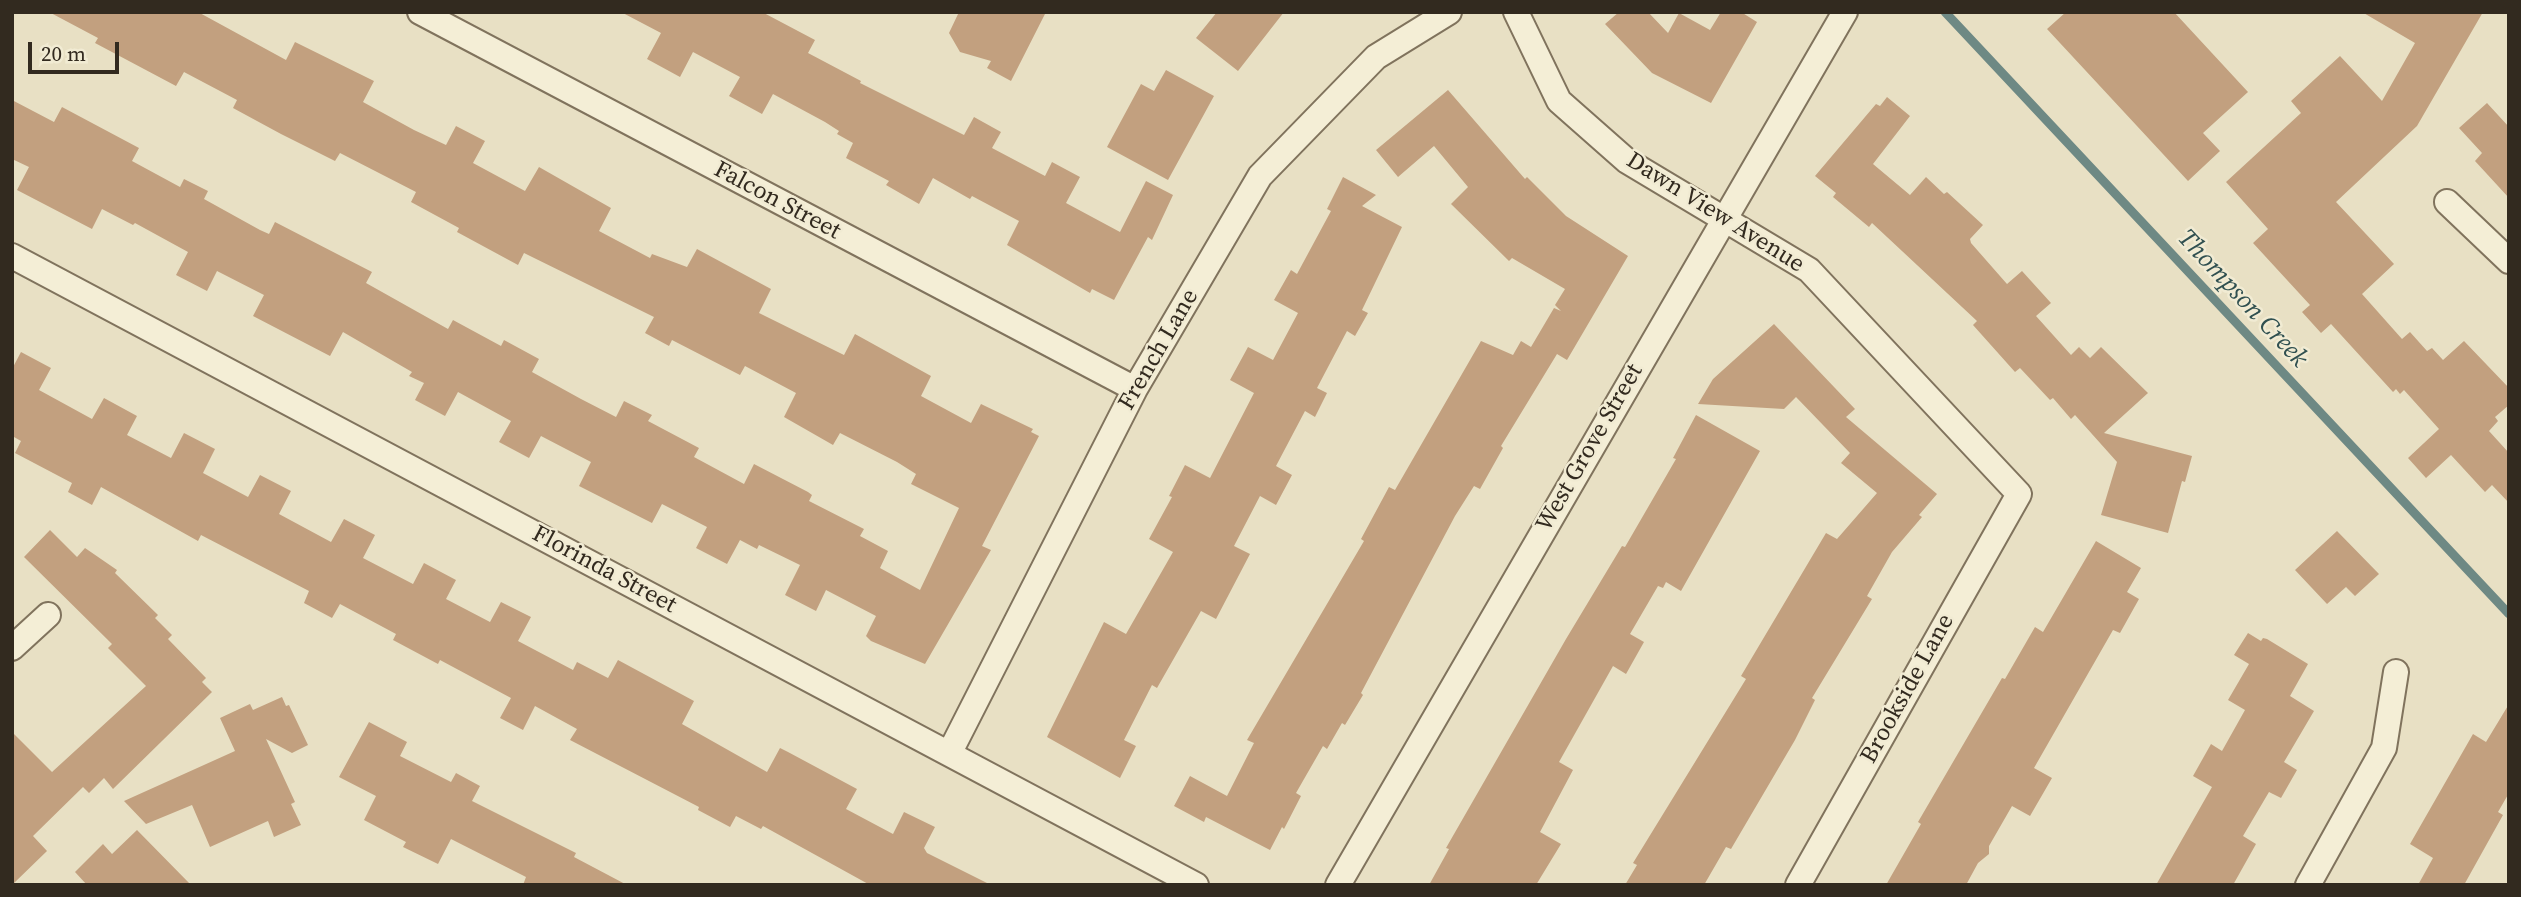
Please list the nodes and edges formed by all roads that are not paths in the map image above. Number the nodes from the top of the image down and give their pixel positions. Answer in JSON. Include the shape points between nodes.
{"nodes":[{"id":1,"x":420,"y":12,"type":"edge"},
{"id":2,"x":1449,"y":12,"type":"edge"},
{"id":3,"x":1516,"y":12,"type":"edge"},
{"id":4,"x":1844,"y":12,"type":"edge"},
{"id":5,"x":2447,"y":202,"type":"dead end"},
{"id":6,"x":1725,"y":222,"type":"junction"},
{"id":7,"x":12,"y":256,"type":"edge"},
{"id":8,"x":2509,"y":261,"type":"edge"},
{"id":9,"x":1135,"y":389,"type":"junction"},
{"id":10,"x":2019,"y":494,"type":"joint"},
{"id":11,"x":48,"y":615,"type":"dead end"},
{"id":12,"x":12,"y":648,"type":"edge"},
{"id":13,"x":2396,"y":672,"type":"dead end"},
{"id":14,"x":950,"y":752,"type":"junction"},
{"id":15,"x":1195,"y":885,"type":"edge"},
{"id":16,"x":1338,"y":885,"type":"edge"},
{"id":17,"x":1798,"y":885,"type":"edge"},
{"id":18,"x":2308,"y":885,"type":"edge"}],
"edges":[{"from":1,"to":9,"type":"street","name":"Falcon Street"},
{"from":2,"to":9,"type":"street","name":"French Lane","via":[[1376,57],[1260,176]]},
{"from":3,"to":6,"type":"street","name":"Dawn View Avenue","via":[[1559,101],[1627,162]]},
{"from":4,"to":6,"type":"street","name":"West Grove Street"},
{"from":5,"to":8,"type":"street"},
{"from":6,"to":10,"type":"street","name":"Dawn View Avenue","via":[[1810,270]]},
{"from":6,"to":16,"type":"street","name":"West Grove Street","via":[[1619,395]]},
{"from":7,"to":14,"type":"street","name":"Florinda Street"},
{"from":9,"to":14,"type":"street","name":"French Lane"},
{"from":10,"to":17,"type":"street","name":"Brookside Lane"},
{"from":11,"to":12,"type":"street"},
{"from":13,"to":18,"type":"street","via":[[2384,748]]},
{"from":14,"to":15,"type":"street","name":"Florinda Street"}]}
